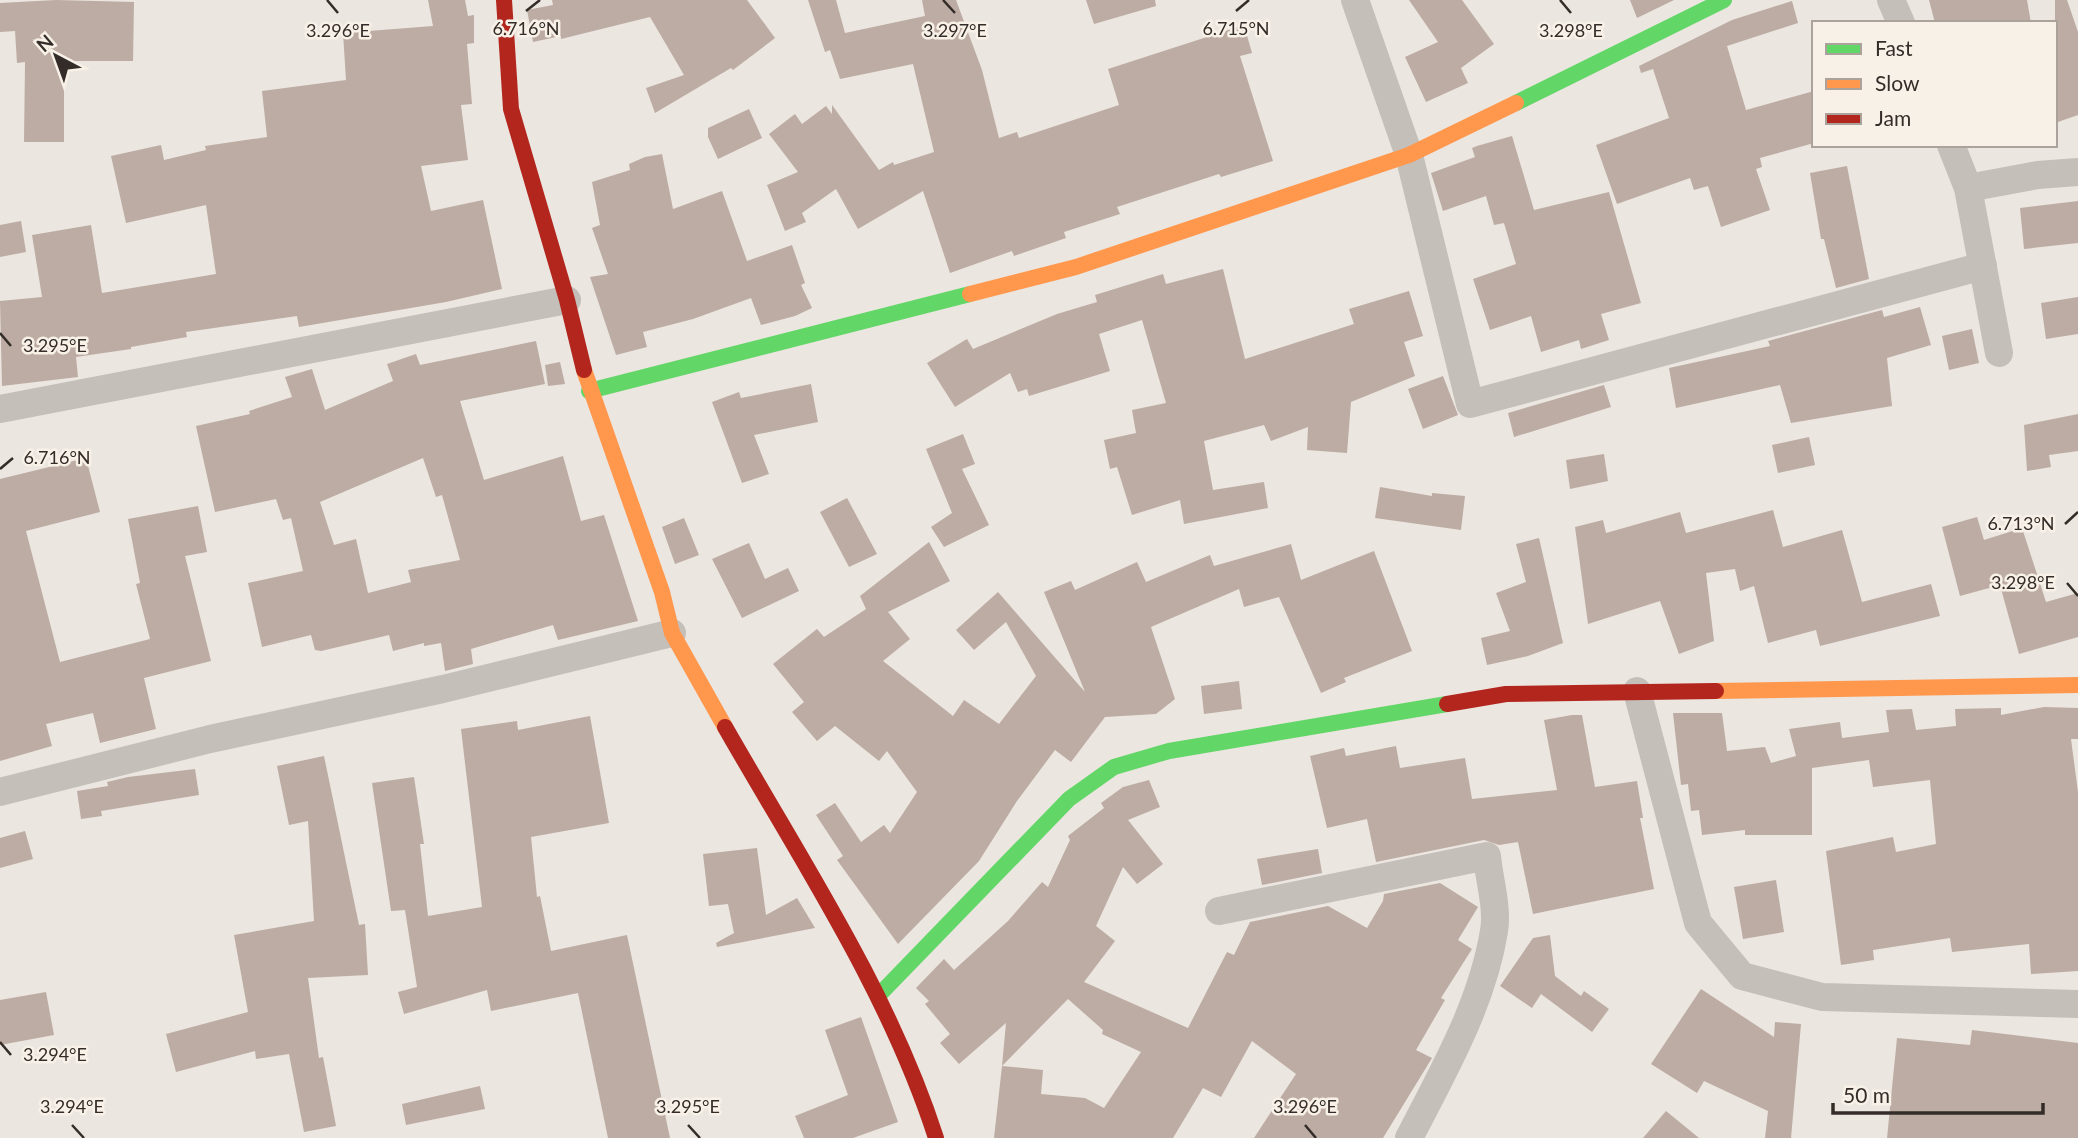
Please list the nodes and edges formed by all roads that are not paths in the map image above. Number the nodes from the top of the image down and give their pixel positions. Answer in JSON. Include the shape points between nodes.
{"nodes":[{"id":1,"x":504,"y":0,"type":"edge"},
{"id":2,"x":1355,"y":0,"type":"edge"},
{"id":3,"x":1724,"y":0,"type":"edge"},
{"id":4,"x":1892,"y":0,"type":"edge"},
{"id":5,"x":1900,"y":21,"type":"edge"},
{"id":6,"x":1952,"y":147,"type":"edge"},
{"id":7,"x":1409,"y":155,"type":"junction"},
{"id":8,"x":2078,"y":172,"type":"edge"},
{"id":9,"x":1968,"y":188,"type":"junction"},
{"id":10,"x":1983,"y":266,"type":"junction"},
{"id":11,"x":567,"y":300,"type":"junction"},
{"id":12,"x":1999,"y":353,"type":"dead end"},
{"id":13,"x":590,"y":391,"type":"junction"},
{"id":14,"x":0,"y":409,"type":"edge"},
{"id":15,"x":673,"y":633,"type":"junction"},
{"id":16,"x":2078,"y":685,"type":"edge"},
{"id":17,"x":1637,"y":691,"type":"junction"},
{"id":18,"x":0,"y":792,"type":"edge"},
{"id":19,"x":1219,"y":911,"type":"dead end"},
{"id":20,"x":878,"y":996,"type":"junction"},
{"id":21,"x":2078,"y":1004,"type":"edge"},
{"id":22,"x":936,"y":1138,"type":"edge"},
{"id":23,"x":1409,"y":1138,"type":"edge"}],
"edges":[{"from":1,"to":11,"type":"street","via":[[511,109]]},
{"from":2,"to":7,"type":"street"},
{"from":3,"to":7,"type":"street"},
{"from":4,"to":5,"type":"street"},
{"from":6,"to":9,"type":"street"},
{"from":7,"to":10,"type":"street","via":[[1470,404]]},
{"from":7,"to":13,"type":"street","via":[[1076,267]]},
{"from":8,"to":9,"type":"street","via":[[2038,174]]},
{"from":9,"to":10,"type":"street"},
{"from":10,"to":12,"type":"street"},
{"from":11,"to":13,"type":"street"},
{"from":11,"to":14,"type":"street"},
{"from":13,"to":15,"type":"street"},
{"from":15,"to":18,"type":"street"},
{"from":15,"to":20,"type":"street"},
{"from":16,"to":17,"type":"street"},
{"from":17,"to":20,"type":"street","via":[[1506,694],[1169,751],[1114,767],[1069,799]]},
{"from":17,"to":21,"type":"street","via":[[1698,923],[1742,976],[1822,997]]},
{"from":19,"to":23,"type":"street","via":[[1487,856],[1495,928],[1481,982],[1462,1035]]},
{"from":20,"to":22,"type":"street","via":[[918,1082]]}]}
